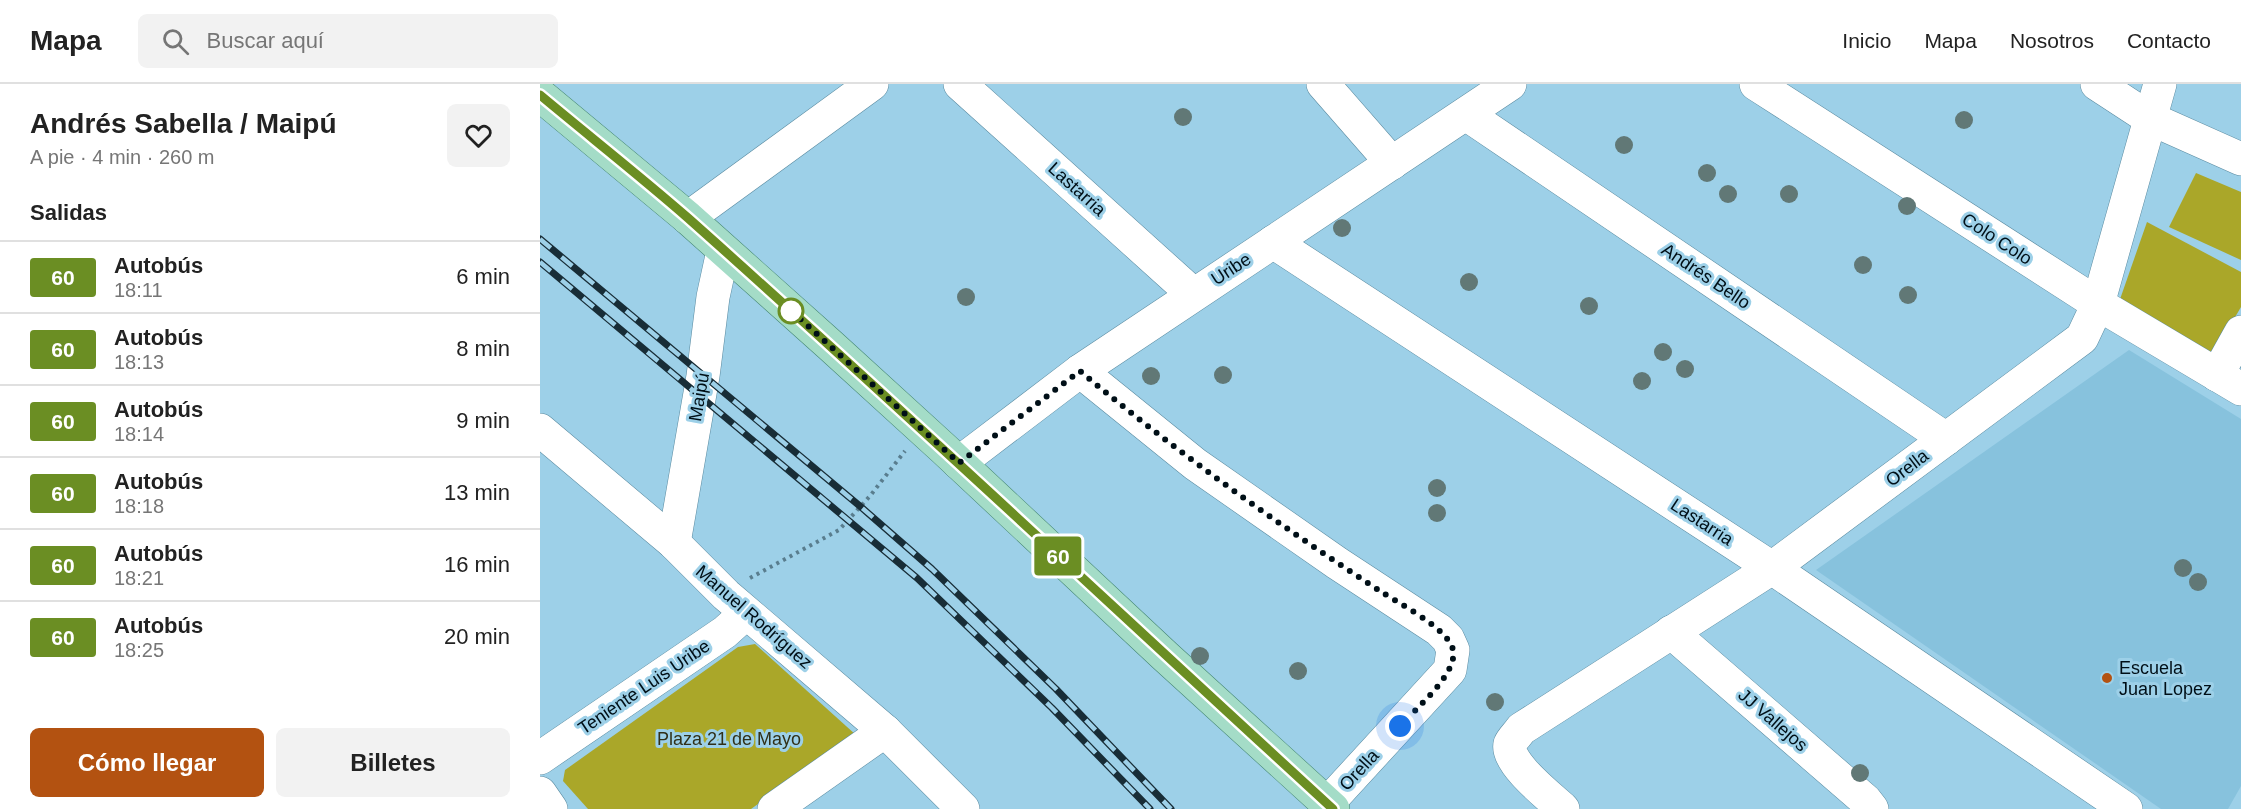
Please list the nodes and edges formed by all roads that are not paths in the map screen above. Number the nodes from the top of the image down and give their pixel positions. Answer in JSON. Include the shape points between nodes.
{"nodes":[{"id":1,"x":872,"y":84,"type":"edge"},
{"id":2,"x":960,"y":84,"type":"edge"},
{"id":3,"x":1323,"y":84,"type":"edge"},
{"id":4,"x":1510,"y":84,"type":"edge"},
{"id":5,"x":1756,"y":84,"type":"edge"},
{"id":6,"x":2097,"y":84,"type":"edge"},
{"id":7,"x":2160,"y":84,"type":"edge"},
{"id":8,"x":540,"y":95,"type":"edge"},
{"id":9,"x":1466,"y":114,"type":"junction"},
{"id":10,"x":2149,"y":118,"type":"junction"},
{"id":11,"x":2241,"y":159,"type":"edge"},
{"id":12,"x":1392,"y":164,"type":"junction"},
{"id":13,"x":688,"y":218,"type":"junction"},
{"id":14,"x":1274,"y":242,"type":"junction"},
{"id":15,"x":723,"y":251,"type":"junction"},
{"id":16,"x":1193,"y":294,"type":"junction"},
{"id":17,"x":2098,"y":304,"type":"junction"},
{"id":18,"x":2241,"y":332,"type":"edge"},
{"id":19,"x":1080,"y":371,"type":"junction"},
{"id":20,"x":2229,"y":382,"type":"edge"},
{"id":21,"x":540,"y":430,"type":"edge"},
{"id":22,"x":1946,"y":439,"type":"junction"},
{"id":23,"x":959,"y":463,"type":"junction"},
{"id":24,"x":674,"y":543,"type":"junction"},
{"id":25,"x":1773,"y":568,"type":"junction"},
{"id":26,"x":736,"y":604,"type":"junction"},
{"id":27,"x":1671,"y":632,"type":"junction"},
{"id":28,"x":885,"y":731,"type":"junction"},
{"id":29,"x":540,"y":758,"type":"edge"},
{"id":30,"x":540,"y":793,"type":"edge"},
{"id":31,"x":1330,"y":806,"type":"edge"},
{"id":32,"x":551,"y":809,"type":"edge"},
{"id":33,"x":774,"y":809,"type":"edge"},
{"id":34,"x":963,"y":809,"type":"edge"},
{"id":35,"x":1563,"y":809,"type":"edge"},
{"id":36,"x":1872,"y":809,"type":"edge"},
{"id":37,"x":2126,"y":809,"type":"edge"}],
"edges":[{"from":1,"to":13,"type":"street"},
{"from":2,"to":16,"type":"street","name":"Lastarria"},
{"from":3,"to":12,"type":"street"},
{"from":4,"to":9,"type":"street","name":"Uribe"},
{"from":5,"to":17,"type":"street","name":"Colo Colo"},
{"from":6,"to":10,"type":"street"},
{"from":7,"to":10,"type":"street","name":"Orella"},
{"from":8,"to":13,"type":"main road"},
{"from":9,"to":12,"type":"street","name":"Uribe"},
{"from":9,"to":22,"type":"street","name":"Andrés Bello"},
{"from":10,"to":11,"type":"street"},
{"from":10,"to":17,"type":"street","name":"Orella"},
{"from":12,"to":14,"type":"street","name":"Uribe"},
{"from":13,"to":15,"type":"main road"},
{"from":14,"to":16,"type":"street","name":"Uribe"},
{"from":14,"to":25,"type":"street","name":"Lastarria"},
{"from":15,"to":23,"type":"main road"},
{"from":15,"to":24,"type":"street","name":"Maipú"},
{"from":16,"to":19,"type":"street","name":"Uribe"},
{"from":17,"to":20,"type":"street","name":"Colo Colo"},
{"from":17,"to":22,"type":"street","name":"Orella","via":[[2082,338]]},
{"from":18,"to":20,"type":"street"},
{"from":19,"to":23,"type":"street","name":"Uribe"},
{"from":19,"to":31,"type":"street","name":"Orella","via":[[1195,464],[1439,630],[1453,650],[1450,670],[1443,679]]},
{"from":21,"to":24,"type":"street","name":"Manuel Rodríguez"},
{"from":22,"to":25,"type":"street","name":"Orella"},
{"from":23,"to":31,"type":"main road"},
{"from":24,"to":26,"type":"street","name":"Manuel Rodríguez"},
{"from":25,"to":27,"type":"street","name":"Orella"},
{"from":25,"to":37,"type":"street","name":"Lastarria"},
{"from":26,"to":28,"type":"street","name":"Manuel Rodríguez"},
{"from":26,"to":29,"type":"street","name":"Teniente Luis Uribe","via":[[725,632]]},
{"from":27,"to":35,"type":"street","name":"Orella","via":[[1532,721],[1510,743],[1514,762]]},
{"from":27,"to":36,"type":"street","name":"JJ Vallejos"},
{"from":28,"to":33,"type":"street"},
{"from":28,"to":34,"type":"street","name":"Manuel Rodríguez"},
{"from":30,"to":32,"type":"street"}]}
